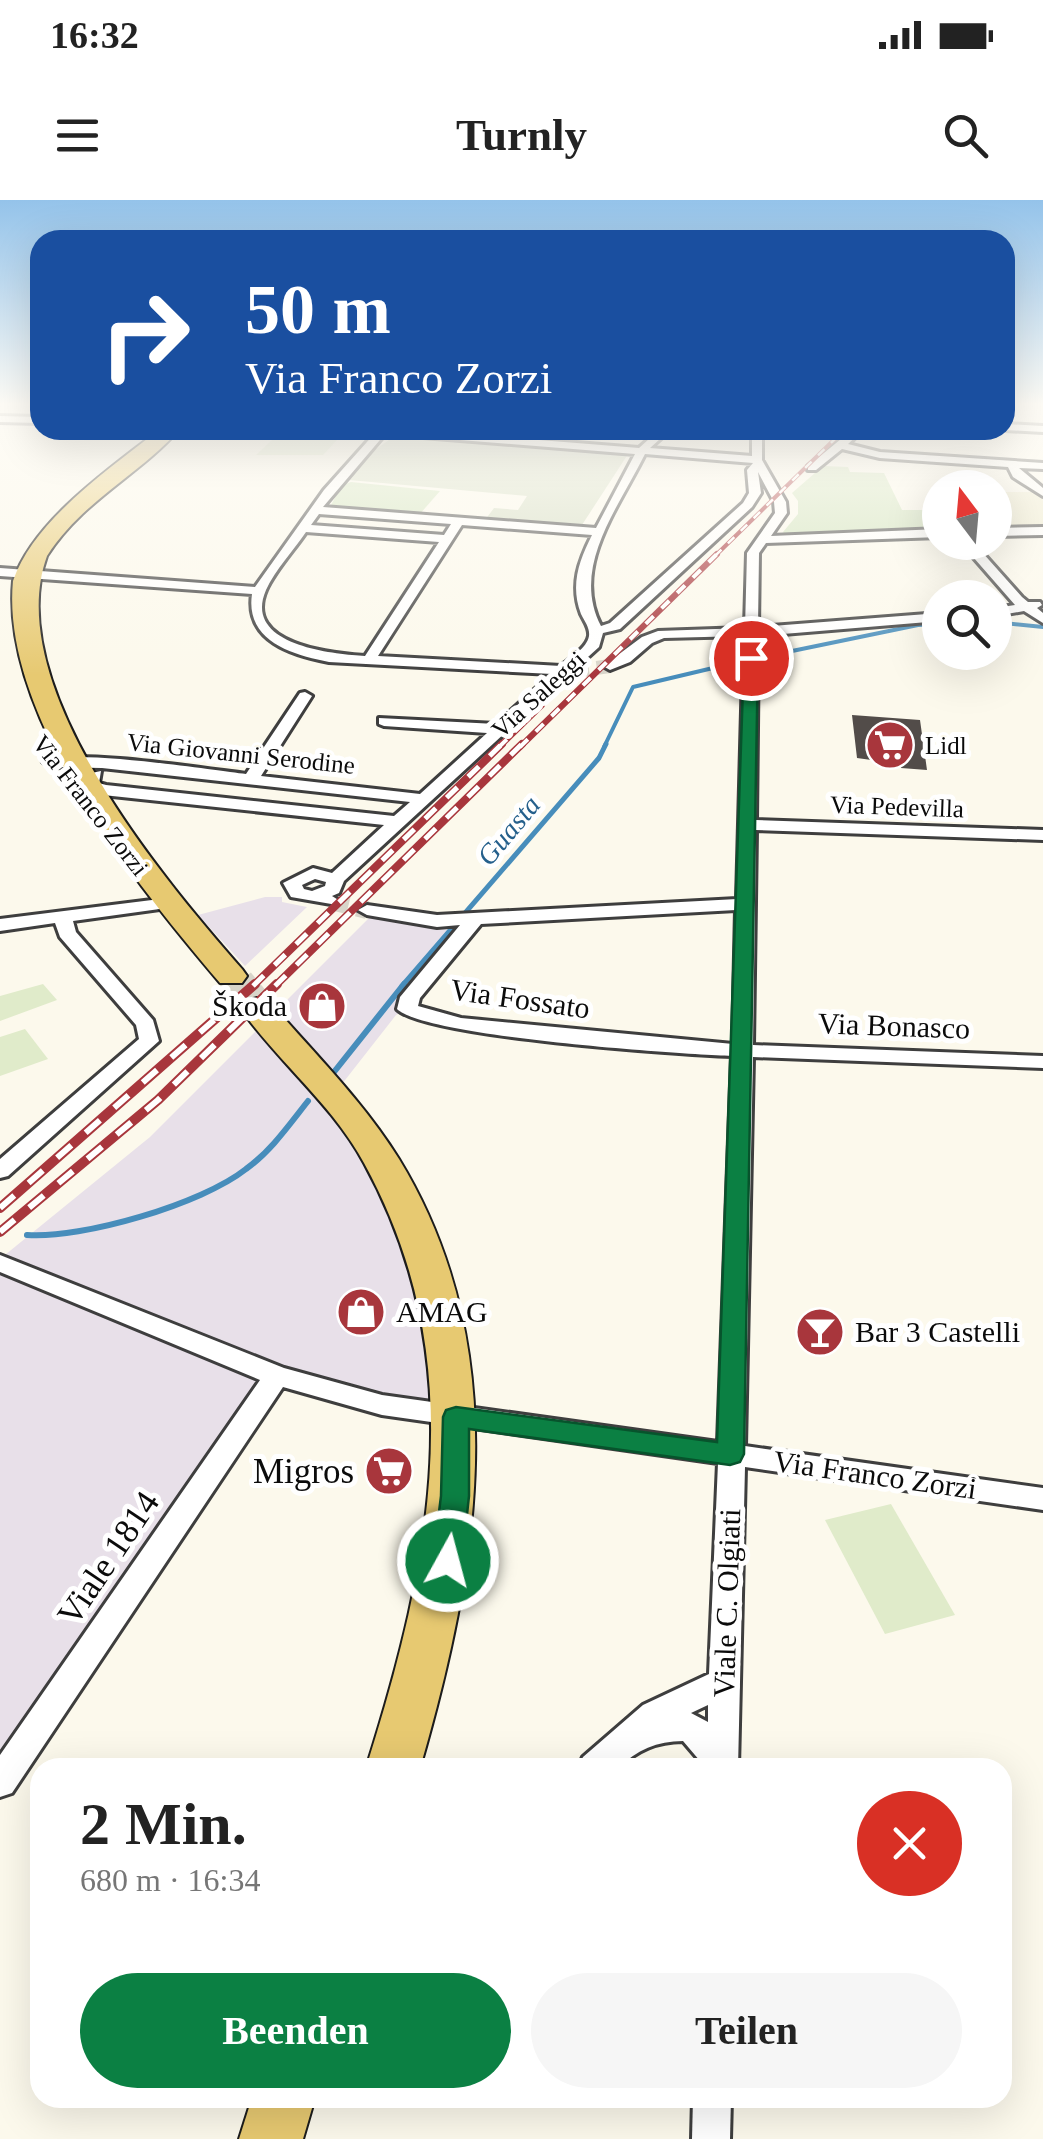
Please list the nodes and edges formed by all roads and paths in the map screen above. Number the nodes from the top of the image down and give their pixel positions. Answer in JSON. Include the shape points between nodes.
{"nodes":[{"id":1,"x":94,"y":494,"type":"edge"},
{"id":2,"x":330,"y":494,"type":"edge"},
{"id":3,"x":618,"y":494,"type":"edge"},
{"id":4,"x":755,"y":494,"type":"edge"},
{"id":5,"x":775,"y":494,"type":"edge"},
{"id":6,"x":317,"y":510,"type":"junction"},
{"id":7,"x":458,"y":522,"type":"junction"},
{"id":8,"x":303,"y":528,"type":"junction"},
{"id":9,"x":1043,"y":531,"type":"edge"},
{"id":10,"x":598,"y":532,"type":"junction"},
{"id":11,"x":1012,"y":532,"type":"edge"},
{"id":12,"x":922,"y":534,"type":"edge"},
{"id":13,"x":445,"y":539,"type":"junction"},
{"id":14,"x":760,"y":540,"type":"junction"},
{"id":15,"x":982,"y":560,"type":"edge"},
{"id":16,"x":14,"y":572,"type":"edge"},
{"id":17,"x":258,"y":591,"type":"junction"},
{"id":18,"x":1043,"y":603,"type":"edge"},
{"id":19,"x":1024,"y":608,"type":"junction"},
{"id":20,"x":1012,"y":610,"type":"edge"},
{"id":21,"x":922,"y":618,"type":"edge"},
{"id":22,"x":1043,"y":619,"type":"edge"},
{"id":23,"x":597,"y":631,"type":"junction"},
{"id":24,"x":752,"y":632,"type":"junction"},
{"id":25,"x":370,"y":660,"type":"junction"},
{"id":26,"x":610,"y":666,"type":"tunnel mouth"},
{"id":27,"x":569,"y":671,"type":"junction"},
{"id":28,"x":305,"y":696,"type":"dead end"},
{"id":29,"x":384,"y":720,"type":"dead end"},
{"id":30,"x":497,"y":729,"type":"junction"},
{"id":31,"x":51,"y":762,"type":"junction"},
{"id":32,"x":102,"y":763,"type":"junction"},
{"id":33,"x":252,"y":779,"type":"junction"},
{"id":34,"x":425,"y":798,"type":"junction"},
{"id":35,"x":400,"y":822,"type":"junction"},
{"id":36,"x":748,"y":825,"type":"junction"},
{"id":37,"x":1043,"y":835,"type":"edge"},
{"id":38,"x":335,"y":879,"type":"junction"},
{"id":39,"x":168,"y":903,"type":"junction"},
{"id":40,"x":746,"y":904,"type":"junction"},
{"id":41,"x":368,"y":910,"type":"tunnel mouth"},
{"id":42,"x":62,"y":916,"type":"junction"},
{"id":43,"x":471,"y":918,"type":"junction"},
{"id":44,"x":0,"y":925,"type":"edge"},
{"id":45,"x":742,"y":1051,"type":"junction"},
{"id":46,"x":1043,"y":1062,"type":"edge"},
{"id":47,"x":0,"y":1171,"type":"edge"},
{"id":48,"x":0,"y":1262,"type":"edge"},
{"id":49,"x":278,"y":1376,"type":"junction"},
{"id":50,"x":456,"y":1417,"type":"junction"},
{"id":51,"x":730,"y":1454,"type":"junction"},
{"id":52,"x":1043,"y":1500,"type":"edge"},
{"id":53,"x":725,"y":1682,"type":"junction"},
{"id":54,"x":622,"y":1743,"type":"junction"},
{"id":55,"x":396,"y":1758,"type":"edge"},
{"id":56,"x":605,"y":1758,"type":"edge"},
{"id":57,"x":717,"y":1758,"type":"edge"},
{"id":58,"x":722,"y":1758,"type":"edge"},
{"id":59,"x":0,"y":1782,"type":"edge"},
{"id":60,"x":281,"y":2108,"type":"edge"},
{"id":61,"x":712,"y":2108,"type":"edge"},
{"id":62,"x":271,"y":2139,"type":"edge"},
{"id":63,"x":711,"y":2139,"type":"edge"}],
"edges":[{"from":1,"to":16,"type":"main road","name":"Via Franco Zorzi"},
{"from":2,"to":6,"type":"street"},
{"from":3,"to":10,"type":"street"},
{"from":4,"to":23,"type":"street","name":"Via Saleggi","via":[[616,626]]},
{"from":5,"to":14,"type":"street","name":"Viale C. Olgiati","via":[[778,519]]},
{"from":6,"to":7,"type":"street"},
{"from":6,"to":8,"type":"street"},
{"from":7,"to":10,"type":"street"},
{"from":7,"to":13,"type":"street"},
{"from":8,"to":13,"type":"street"},
{"from":8,"to":17,"type":"street"},
{"from":9,"to":11,"type":"street"},
{"from":10,"to":23,"type":"street","via":[[580,578]]},
{"from":12,"to":14,"type":"street"},
{"from":13,"to":25,"type":"street"},
{"from":14,"to":24,"type":"street","name":"Viale C. Olgiati","via":[[753,553]]},
{"from":15,"to":19,"type":"street"},
{"from":16,"to":17,"type":"street"},
{"from":16,"to":31,"type":"main road","name":"Via Franco Zorzi","via":[[10,646],[22,705]]},
{"from":17,"to":25,"type":"street","via":[[257,616],[286,646],[315,656]]},
{"from":18,"to":19,"type":"street"},
{"from":19,"to":20,"type":"street"},
{"from":19,"to":22,"type":"street"},
{"from":21,"to":24,"type":"street"},
{"from":23,"to":27,"type":"street","name":"Via Saleggi"},
{"from":24,"to":26,"type":"street","via":[[649,637],[627,660]]},
{"from":24,"to":36,"type":"street","name":"Viale C. Olgiati"},
{"from":25,"to":27,"type":"street"},
{"from":27,"to":30,"type":"street","name":"Via Saleggi"},
{"from":28,"to":33,"type":"street"},
{"from":29,"to":30,"type":"street"},
{"from":30,"to":34,"type":"street","name":"Via Saleggi"},
{"from":31,"to":32,"type":"street","name":"Via Giovanni Serodine"},
{"from":31,"to":39,"type":"main road","name":"Via Franco Zorzi"},
{"from":32,"to":33,"type":"street","name":"Via Giovanni Serodine"},
{"from":32,"to":35,"type":"street","via":[[93,789]]},
{"from":33,"to":34,"type":"street","name":"Via Giovanni Serodine"},
{"from":34,"to":35,"type":"street","name":"Via Saleggi"},
{"from":35,"to":38,"type":"street","name":"Via Saleggi"},
{"from":36,"to":37,"type":"street","name":"Via Pedevilla"},
{"from":36,"to":40,"type":"street","name":"Viale C. Olgiati"},
{"from":38,"to":38,"type":"street","name":"Via Saleggi","via":[[324,898],[297,892],[292,883],[312,873]]},
{"from":39,"to":42,"type":"street"},
{"from":39,"to":50,"type":"main road","name":"Via Franco Zorzi","via":[[362,1133],[394,1184],[433,1282]]},
{"from":40,"to":43,"type":"street"},
{"from":40,"to":45,"type":"street","name":"Viale C. Olgiati"},
{"from":41,"to":43,"type":"street","via":[[437,922]]},
{"from":42,"to":44,"type":"street"},
{"from":42,"to":47,"type":"street","via":[[69,936],[146,1024],[149,1041]]},
{"from":43,"to":45,"type":"street","name":"Via Fossato","via":[[406,1009],[567,1037]]},
{"from":45,"to":46,"type":"street","name":"Via Bonasco"},
{"from":45,"to":51,"type":"street","name":"Viale C. Olgiati"},
{"from":48,"to":49,"type":"street"},
{"from":49,"to":50,"type":"street"},
{"from":49,"to":59,"type":"street","name":"Viale 1814"},
{"from":50,"to":51,"type":"street","name":"Via Franco Zorzi"},
{"from":50,"to":55,"type":"main road","via":[[447,1566]]},
{"from":51,"to":52,"type":"street","name":"Via Franco Zorzi"},
{"from":51,"to":53,"type":"street","name":"Viale C. Olgiati"},
{"from":53,"to":54,"type":"street","via":[[654,1715]]},
{"from":53,"to":58,"type":"street","name":"Viale C. Olgiati"},
{"from":54,"to":56,"type":"street"},
{"from":54,"to":57,"type":"street","via":[[666,1727],[690,1727]]},
{"from":60,"to":62,"type":"main road"},
{"from":61,"to":63,"type":"street"}]}
